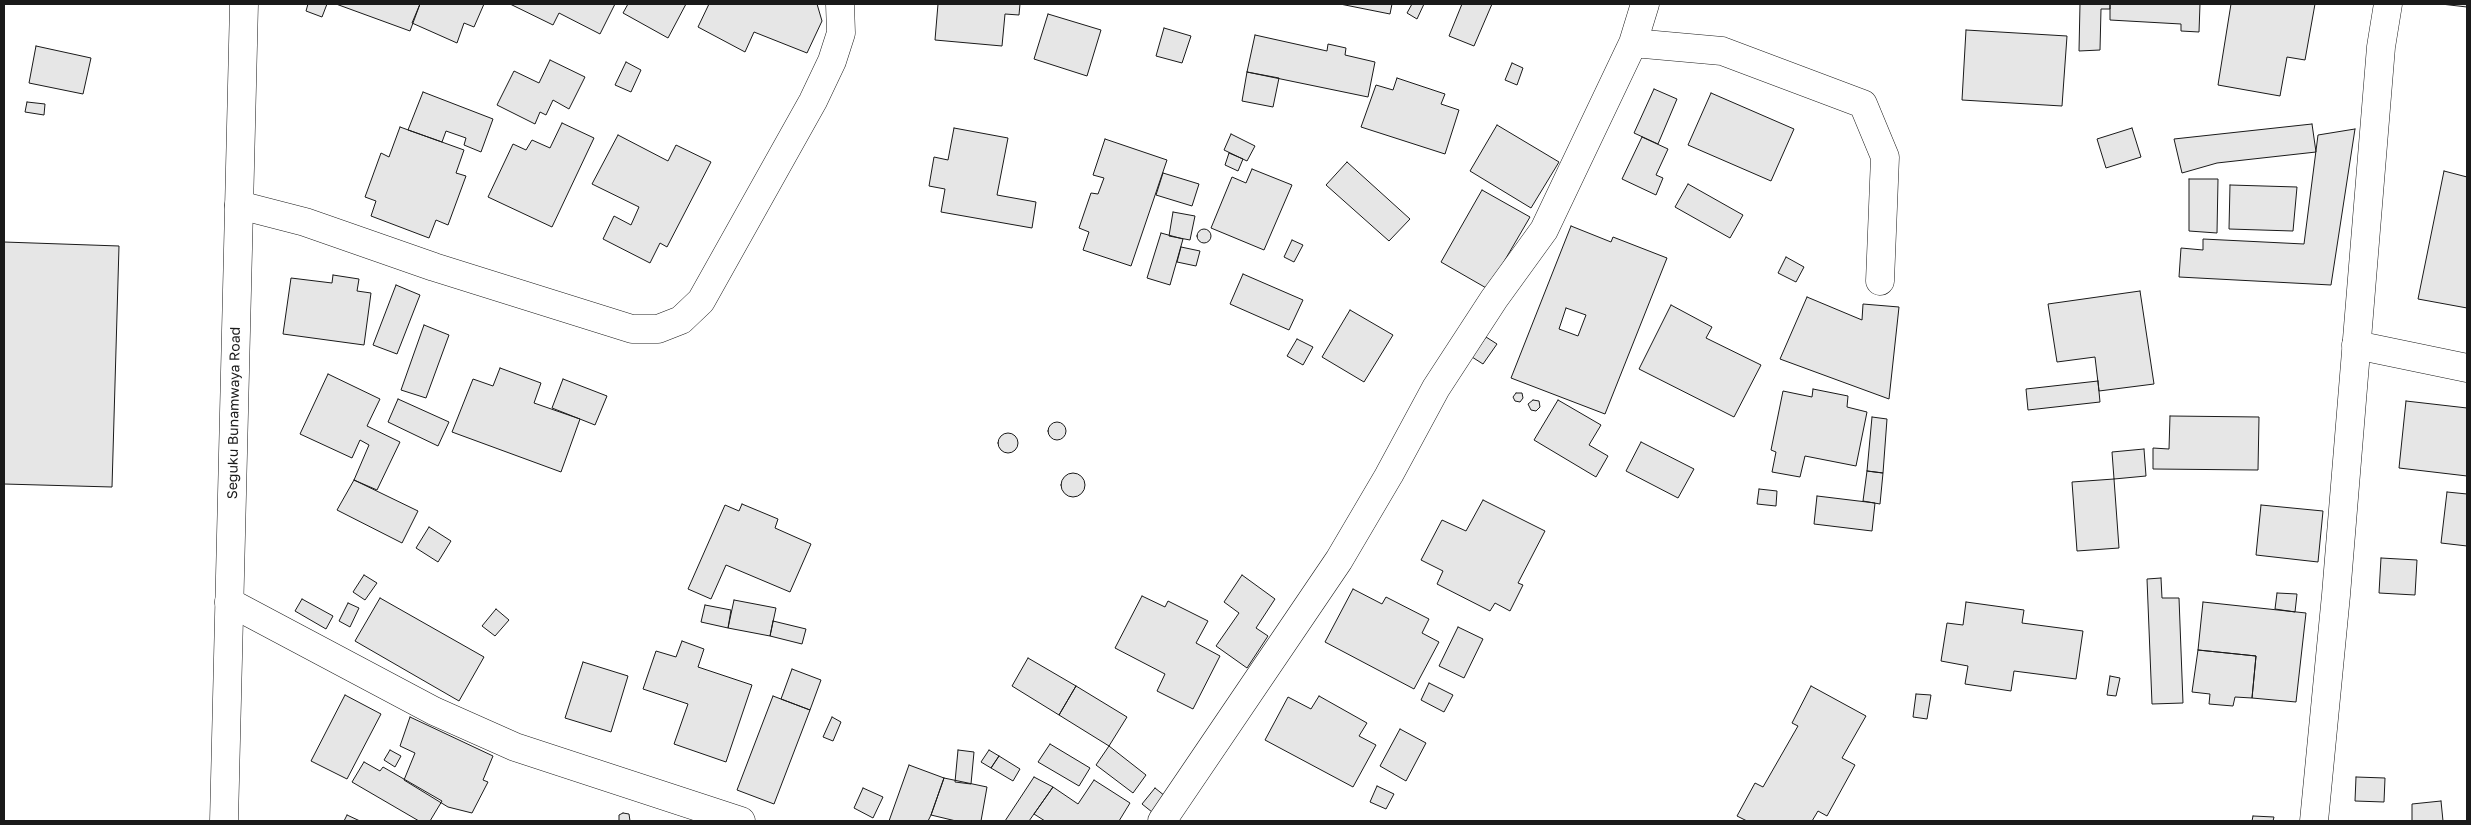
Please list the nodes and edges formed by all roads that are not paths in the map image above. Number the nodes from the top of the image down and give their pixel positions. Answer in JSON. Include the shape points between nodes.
{"nodes":[{"id":1,"x":244,"y":4,"type":"edge"},
{"id":2,"x":840,"y":4,"type":"edge"},
{"id":3,"x":1645,"y":4,"type":"edge"},
{"id":4,"x":2388,"y":4,"type":"edge"},
{"id":5,"x":1633,"y":43,"type":"junction"},
{"id":6,"x":239,"y":205,"type":"junction"},
{"id":7,"x":1880,"y":281,"type":"dead end"},
{"id":8,"x":2356,"y":345,"type":"junction"},
{"id":9,"x":2467,"y":368,"type":"edge"},
{"id":10,"x":229,"y":602,"type":"junction"},
{"id":11,"x":224,"y":821,"type":"edge"},
{"id":12,"x":741,"y":821,"type":"edge"},
{"id":13,"x":1162,"y":821,"type":"edge"},
{"id":14,"x":2314,"y":821,"type":"edge"}],
"edges":[{"from":1,"to":6,"type":"street","name":"Seguku Bunamwaya Road"},
{"from":2,"to":6,"type":"street","via":[[841,33],[832,61],[701,301],[681,320],[658,329],[632,329],[434,267],[305,222]]},
{"from":3,"to":5,"type":"street"},
{"from":4,"to":8,"type":"street","via":[[2381,48]]},
{"from":5,"to":7,"type":"street","via":[[1722,51],[1863,104],[1886,157]]},
{"from":5,"to":13,"type":"street","via":[[1544,230],[1436,388],[1339,560]]},
{"from":6,"to":10,"type":"street","name":"Seguku Bunamwaya Road"},
{"from":8,"to":9,"type":"street"},
{"from":8,"to":14,"type":"street"},
{"from":10,"to":11,"type":"street","name":"Seguku Bunamwaya Road"},
{"from":10,"to":12,"type":"street","via":[[434,711],[515,748]]}]}
